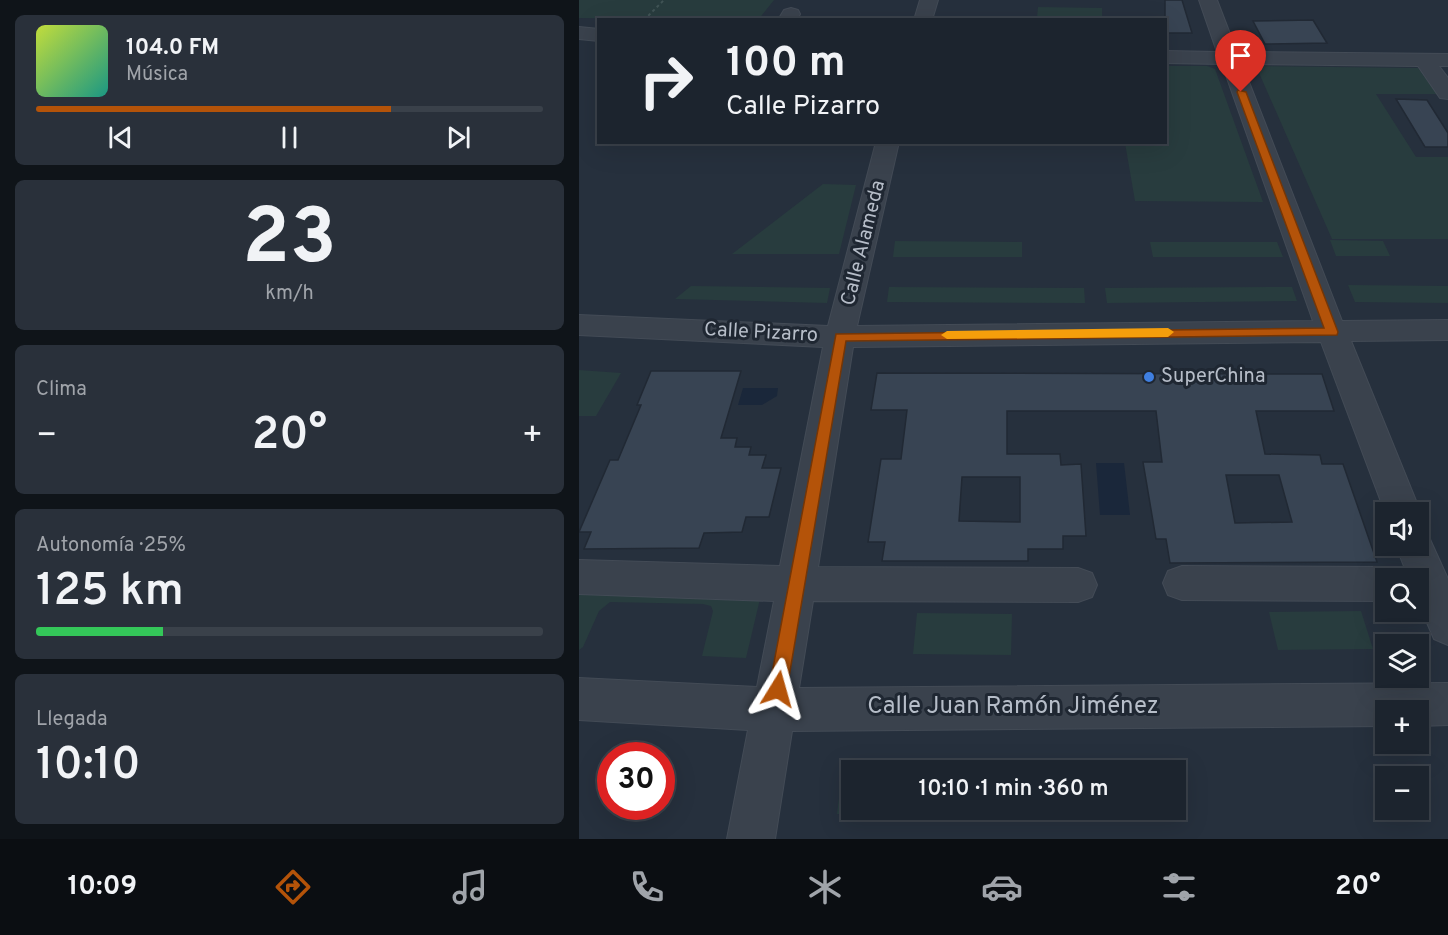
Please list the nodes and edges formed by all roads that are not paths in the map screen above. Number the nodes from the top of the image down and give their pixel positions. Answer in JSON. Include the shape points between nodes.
{"nodes":[{"id":1,"x":929,"y":0,"type":"edge"},
{"id":2,"x":1208,"y":0,"type":"edge"},
{"id":3,"x":924,"y":18,"type":"edge"},
{"id":4,"x":579,"y":33,"type":"edge"},
{"id":5,"x":597,"y":35,"type":"edge"},
{"id":6,"x":1167,"y":57,"type":"edge"},
{"id":7,"x":1228,"y":58,"type":"junction"},
{"id":8,"x":1424,"y":60,"type":"junction"},
{"id":9,"x":1448,"y":60,"type":"edge"},
{"id":10,"x":1448,"y":93,"type":"edge"},
{"id":11,"x":888,"y":144,"type":"edge"},
{"id":12,"x":579,"y":325,"type":"edge"},
{"id":13,"x":1448,"y":330,"type":"edge"},
{"id":14,"x":1332,"y":332,"type":"junction"},
{"id":15,"x":840,"y":337,"type":"junction"},
{"id":16,"x":1399,"y":502,"type":"edge"},
{"id":17,"x":579,"y":577,"type":"edge"},
{"id":18,"x":1182,"y":583,"type":"dead end"},
{"id":19,"x":796,"y":584,"type":"junction"},
{"id":20,"x":1375,"y":584,"type":"edge"},
{"id":21,"x":1079,"y":585,"type":"dead end"},
{"id":22,"x":1429,"y":592,"type":"edge"},
{"id":23,"x":1448,"y":626,"type":"edge"},
{"id":24,"x":579,"y":699,"type":"edge"},
{"id":25,"x":1448,"y":704,"type":"edge"},
{"id":26,"x":775,"y":710,"type":"junction"},
{"id":27,"x":751,"y":839,"type":"edge"}],
"edges":[{"from":1,"to":3,"type":"street"},
{"from":2,"to":7,"type":"street"},
{"from":4,"to":5,"type":"street"},
{"from":6,"to":7,"type":"street"},
{"from":7,"to":8,"type":"street"},
{"from":7,"to":14,"type":"street"},
{"from":8,"to":9,"type":"street"},
{"from":8,"to":10,"type":"street"},
{"from":11,"to":15,"type":"street","name":"Calle Alameda"},
{"from":12,"to":15,"type":"street","name":"Calle Pizarro"},
{"from":13,"to":14,"type":"street","name":"Calle Pizarro"},
{"from":14,"to":15,"type":"street","name":"Calle Pizarro"},
{"from":14,"to":16,"type":"street"},
{"from":15,"to":19,"type":"street","name":"Calle Alameda"},
{"from":17,"to":19,"type":"street"},
{"from":18,"to":20,"type":"street"},
{"from":19,"to":21,"type":"street"},
{"from":19,"to":26,"type":"street","name":"Calle Alameda"},
{"from":22,"to":23,"type":"street"},
{"from":24,"to":26,"type":"street","name":"Calle Juan Ramón Jiménez"},
{"from":25,"to":26,"type":"street","name":"Calle Juan Ramón Jiménez"},
{"from":26,"to":27,"type":"street","name":"Calle Alameda"}]}
